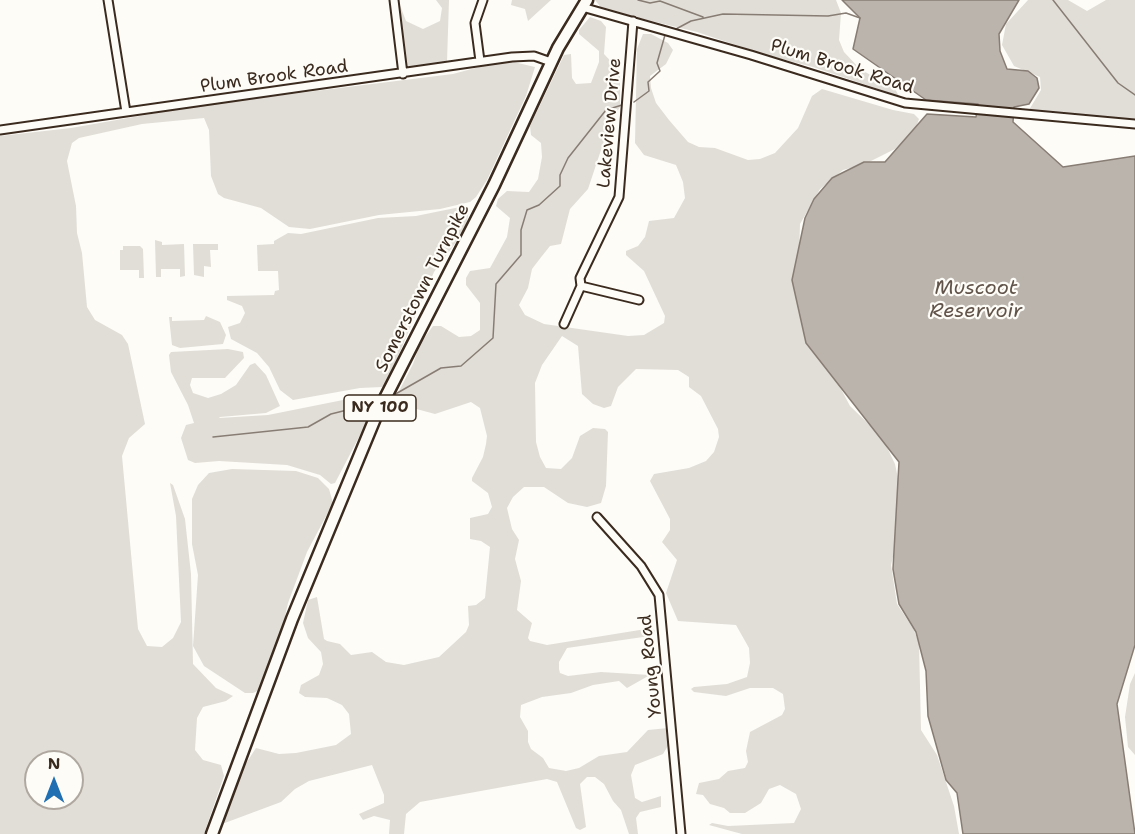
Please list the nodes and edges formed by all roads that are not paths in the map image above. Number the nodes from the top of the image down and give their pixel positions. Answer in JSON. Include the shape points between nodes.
{"nodes":[{"id":1,"x":108,"y":0,"type":"edge"},
{"id":2,"x":394,"y":0,"type":"edge"},
{"id":3,"x":483,"y":0,"type":"edge"},
{"id":4,"x":585,"y":4,"type":"edge"},
{"id":5,"x":633,"y":21,"type":"junction"},
{"id":6,"x":480,"y":61,"type":"junction"},
{"id":7,"x":551,"y":62,"type":"junction"},
{"id":8,"x":403,"y":74,"type":"junction"},
{"id":9,"x":126,"y":112,"type":"junction"},
{"id":10,"x":1135,"y":123,"type":"edge"},
{"id":11,"x":0,"y":130,"type":"edge"},
{"id":12,"x":581,"y":286,"type":"junction"},
{"id":13,"x":639,"y":300,"type":"dead end"},
{"id":14,"x":564,"y":324,"type":"dead end"},
{"id":15,"x":597,"y":517,"type":"dead end"},
{"id":16,"x":212,"y":834,"type":"edge"},
{"id":17,"x":681,"y":834,"type":"edge"}],
"edges":[{"from":1,"to":9,"type":"street"},
{"from":2,"to":8,"type":"street"},
{"from":3,"to":6,"type":"street","via":[[475,23]]},
{"from":4,"to":5,"type":"street","name":"Plum Brook Road"},
{"from":4,"to":7,"type":"main road","name":"Somerstown Turnpike","number":"NY 100"},
{"from":5,"to":10,"type":"street","name":"Plum Brook Road","via":[[904,103]]},
{"from":5,"to":12,"type":"street","name":"Lakeview Drive","via":[[619,197],[580,278]]},
{"from":6,"to":7,"type":"street","name":"Plum Brook Road","via":[[534,56]]},
{"from":6,"to":8,"type":"street","name":"Plum Brook Road"},
{"from":7,"to":16,"type":"main road","name":"Somerstown Turnpike","number":"NY 100","via":[[494,185],[372,426],[292,619]]},
{"from":8,"to":9,"type":"street","name":"Plum Brook Road"},
{"from":9,"to":11,"type":"street","name":"Plum Brook Road"},
{"from":12,"to":13,"type":"street"},
{"from":12,"to":14,"type":"street","name":"Lakeview Drive"},
{"from":15,"to":17,"type":"street","name":"Young Road","via":[[641,566],[659,596]]}]}
